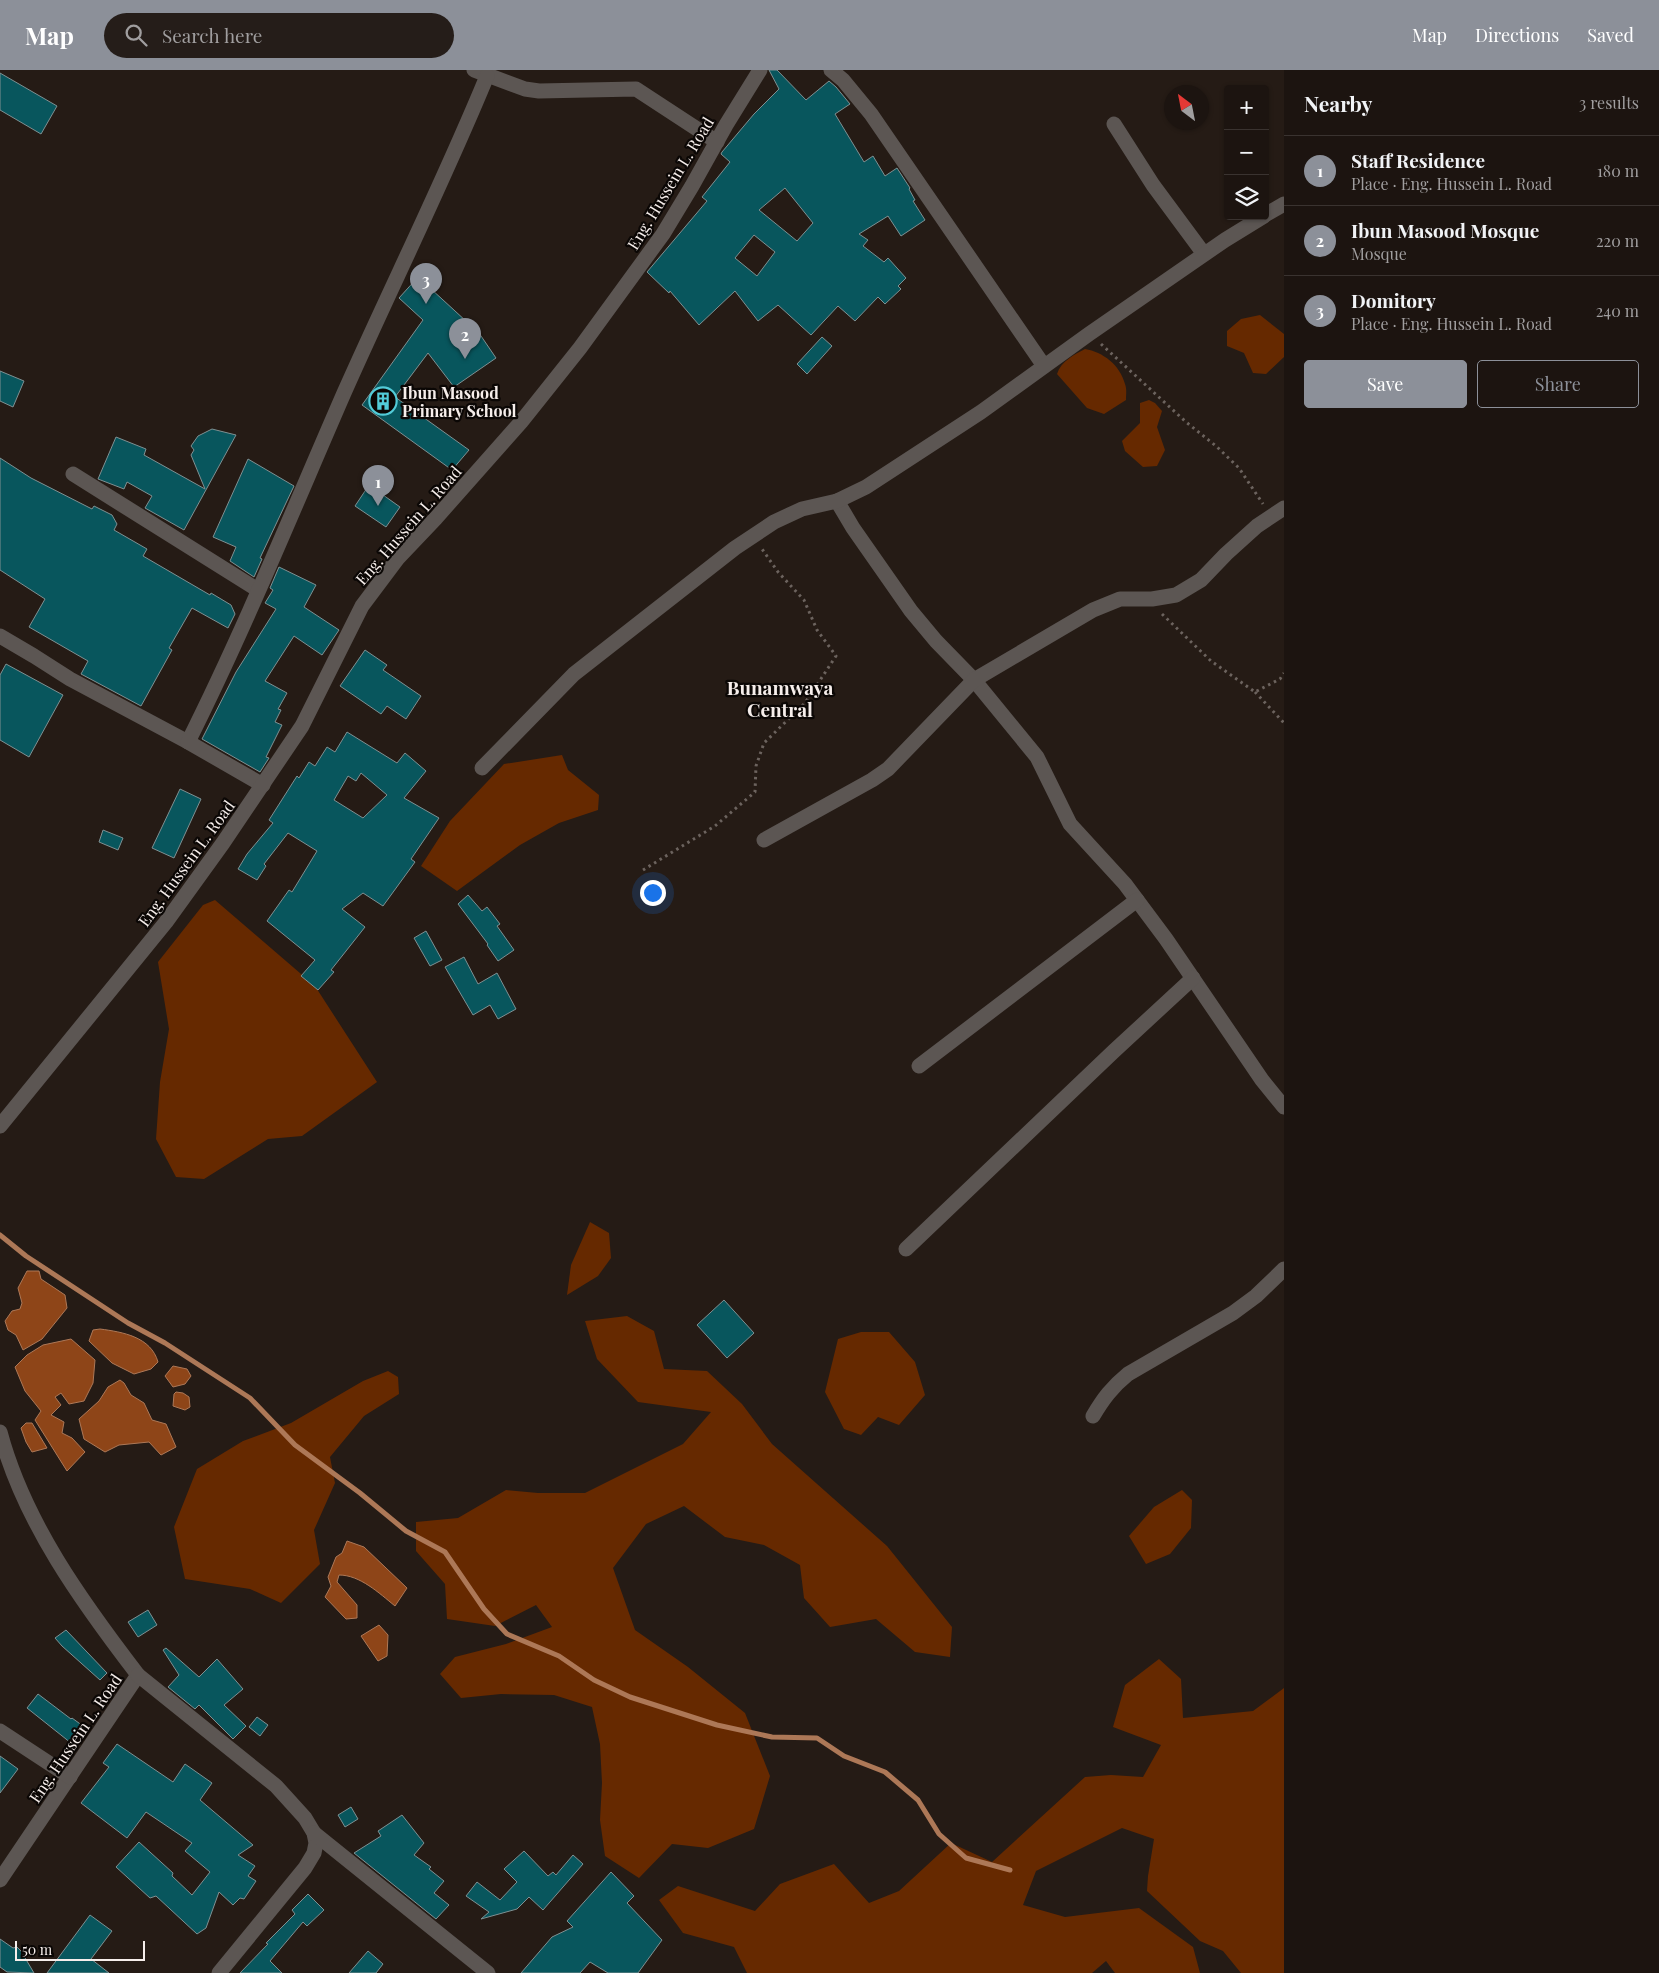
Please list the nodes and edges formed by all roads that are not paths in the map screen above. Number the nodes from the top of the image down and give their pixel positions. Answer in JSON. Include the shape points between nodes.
{"nodes":[{"id":1,"x":760,"y":70,"type":"edge"},
{"id":2,"x":831,"y":70,"type":"edge"},
{"id":3,"x":481,"y":73,"type":"edge"},
{"id":4,"x":1114,"y":124,"type":"dead end"},
{"id":5,"x":717,"y":142,"type":"junction"},
{"id":6,"x":1284,"y":204,"type":"edge"},
{"id":7,"x":1269,"y":213,"type":"edge"},
{"id":8,"x":1258,"y":220,"type":"edge"},
{"id":9,"x":1204,"y":254,"type":"junction"},
{"id":10,"x":1044,"y":366,"type":"junction"},
{"id":11,"x":73,"y":474,"type":"dead end"},
{"id":12,"x":837,"y":501,"type":"junction"},
{"id":13,"x":1278,"y":512,"type":"edge"},
{"id":14,"x":258,"y":590,"type":"junction"},
{"id":15,"x":0,"y":636,"type":"edge"},
{"id":16,"x":974,"y":680,"type":"junction"},
{"id":17,"x":188,"y":742,"type":"junction"},
{"id":18,"x":482,"y":768,"type":"dead end"},
{"id":19,"x":263,"y":785,"type":"junction"},
{"id":20,"x":764,"y":840,"type":"dead end"},
{"id":21,"x":1137,"y":900,"type":"junction"},
{"id":22,"x":1193,"y":978,"type":"junction"},
{"id":23,"x":919,"y":1066,"type":"dead end"},
{"id":24,"x":1284,"y":1107,"type":"edge"},
{"id":25,"x":0,"y":1126,"type":"edge"},
{"id":26,"x":906,"y":1249,"type":"dead end"},
{"id":27,"x":1284,"y":1270,"type":"edge"},
{"id":28,"x":1093,"y":1416,"type":"dead end"},
{"id":29,"x":0,"y":1432,"type":"edge"},
{"id":30,"x":138,"y":1675,"type":"junction"},
{"id":31,"x":0,"y":1731,"type":"edge"},
{"id":32,"x":70,"y":1777,"type":"junction"},
{"id":33,"x":314,"y":1832,"type":"junction"},
{"id":34,"x":0,"y":1880,"type":"edge"},
{"id":35,"x":219,"y":1973,"type":"edge"},
{"id":36,"x":488,"y":1973,"type":"edge"}],
"edges":[{"from":1,"to":5,"type":"street","name":"Eng. Hussein L. Road"},
{"from":2,"to":10,"type":"street","via":[[871,114]]},
{"from":3,"to":5,"type":"street","via":[[539,92],[636,89]]},
{"from":3,"to":14,"type":"street","via":[[457,150],[382,309]]},
{"from":4,"to":9,"type":"street","via":[[1152,186]]},
{"from":5,"to":19,"type":"street","name":"Eng. Hussein L. Road","via":[[663,234],[580,348],[521,422],[398,558],[362,606],[302,726]]},
{"from":6,"to":7,"type":"street"},
{"from":8,"to":9,"type":"street"},
{"from":9,"to":10,"type":"street"},
{"from":10,"to":12,"type":"street","via":[[981,412],[866,487]]},
{"from":11,"to":14,"type":"street"},
{"from":12,"to":16,"type":"street","via":[[911,611]]},
{"from":12,"to":18,"type":"street","via":[[802,509],[774,522],[648,615],[574,674]]},
{"from":13,"to":16,"type":"street","via":[[1226,554],[1201,580],[1176,595],[1120,599],[1093,610]]},
{"from":14,"to":17,"type":"street"},
{"from":15,"to":17,"type":"street","via":[[70,679]]},
{"from":16,"to":20,"type":"street","via":[[888,770]]},
{"from":16,"to":21,"type":"street","via":[[1037,758],[1070,824]]},
{"from":17,"to":19,"type":"street"},
{"from":19,"to":25,"type":"street","name":"Eng. Hussein L. Road","via":[[166,922]]},
{"from":21,"to":22,"type":"street"},
{"from":21,"to":23,"type":"street"},
{"from":22,"to":24,"type":"street"},
{"from":22,"to":26,"type":"street"},
{"from":27,"to":28,"type":"street","via":[[1233,1313],[1128,1374],[1113,1386]]},
{"from":29,"to":30,"type":"street","name":"Eng. Hussein L. Road","via":[[18,1484],[42,1533],[72,1585]]},
{"from":30,"to":32,"type":"street","name":"Eng. Hussein L. Road"},
{"from":30,"to":33,"type":"street","via":[[276,1786]]},
{"from":31,"to":32,"type":"street"},
{"from":32,"to":34,"type":"street","name":"Eng. Hussein L. Road"},
{"from":33,"to":35,"type":"street","via":[[314,1853],[305,1868]]},
{"from":33,"to":36,"type":"street"}]}
